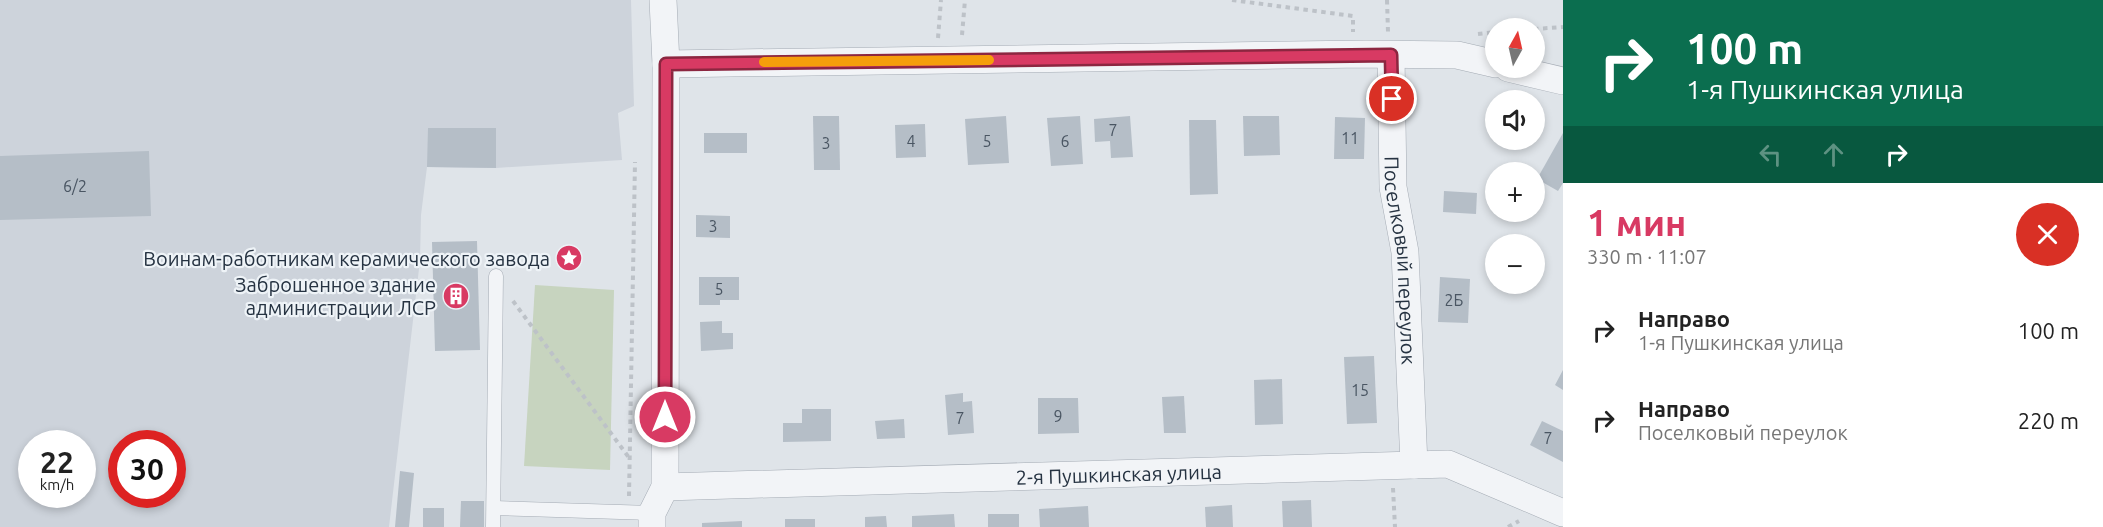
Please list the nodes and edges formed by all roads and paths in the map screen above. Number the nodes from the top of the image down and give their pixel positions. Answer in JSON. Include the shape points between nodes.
{"nodes":[{"id":1,"x":663,"y":0,"type":"edge"},
{"id":2,"x":1563,"y":27,"type":"edge"},
{"id":3,"x":1545,"y":28,"type":"edge"},
{"id":4,"x":1391,"y":55,"type":"junction"},
{"id":5,"x":1485,"y":61,"type":"edge"},
{"id":6,"x":666,"y":64,"type":"junction"},
{"id":7,"x":1545,"y":77,"type":"edge"},
{"id":8,"x":1563,"y":81,"type":"edge"},
{"id":9,"x":635,"y":162,"type":"dead end"},
{"id":10,"x":496,"y":276,"type":"dead end"},
{"id":11,"x":507,"y":292,"type":"dead end"},
{"id":12,"x":630,"y":460,"type":"junction"},
{"id":13,"x":1403,"y":471,"type":"junction"},
{"id":14,"x":665,"y":488,"type":"junction"},
{"id":15,"x":494,"y":508,"type":"junction"},
{"id":16,"x":1563,"y":513,"type":"edge"},
{"id":17,"x":644,"y":518,"type":"edge"},
{"id":18,"x":494,"y":527,"type":"edge"},
{"id":19,"x":1395,"y":527,"type":"edge"}],
"edges":[{"from":1,"to":6,"type":"street"},
{"from":2,"to":3,"type":"path"},
{"from":4,"to":5,"type":"street","via":[[1457,55]]},
{"from":4,"to":6,"type":"street"},
{"from":4,"to":13,"type":"street","name":"Поселковый переулок","via":[[1393,187],[1405,252]]},
{"from":6,"to":14,"type":"street"},
{"from":7,"to":8,"type":"street"},
{"from":9,"to":12,"type":"path"},
{"from":10,"to":15,"type":"lane"},
{"from":11,"to":12,"type":"path"},
{"from":12,"to":17,"type":"path"},
{"from":13,"to":14,"type":"street","name":"2-я Пушкинская улица"},
{"from":13,"to":16,"type":"street","name":"2-я Пушкинская улица","via":[[1448,464]]},
{"from":13,"to":19,"type":"path"},
{"from":14,"to":17,"type":"street"},
{"from":15,"to":17,"type":"lane"},
{"from":15,"to":18,"type":"lane"}]}
